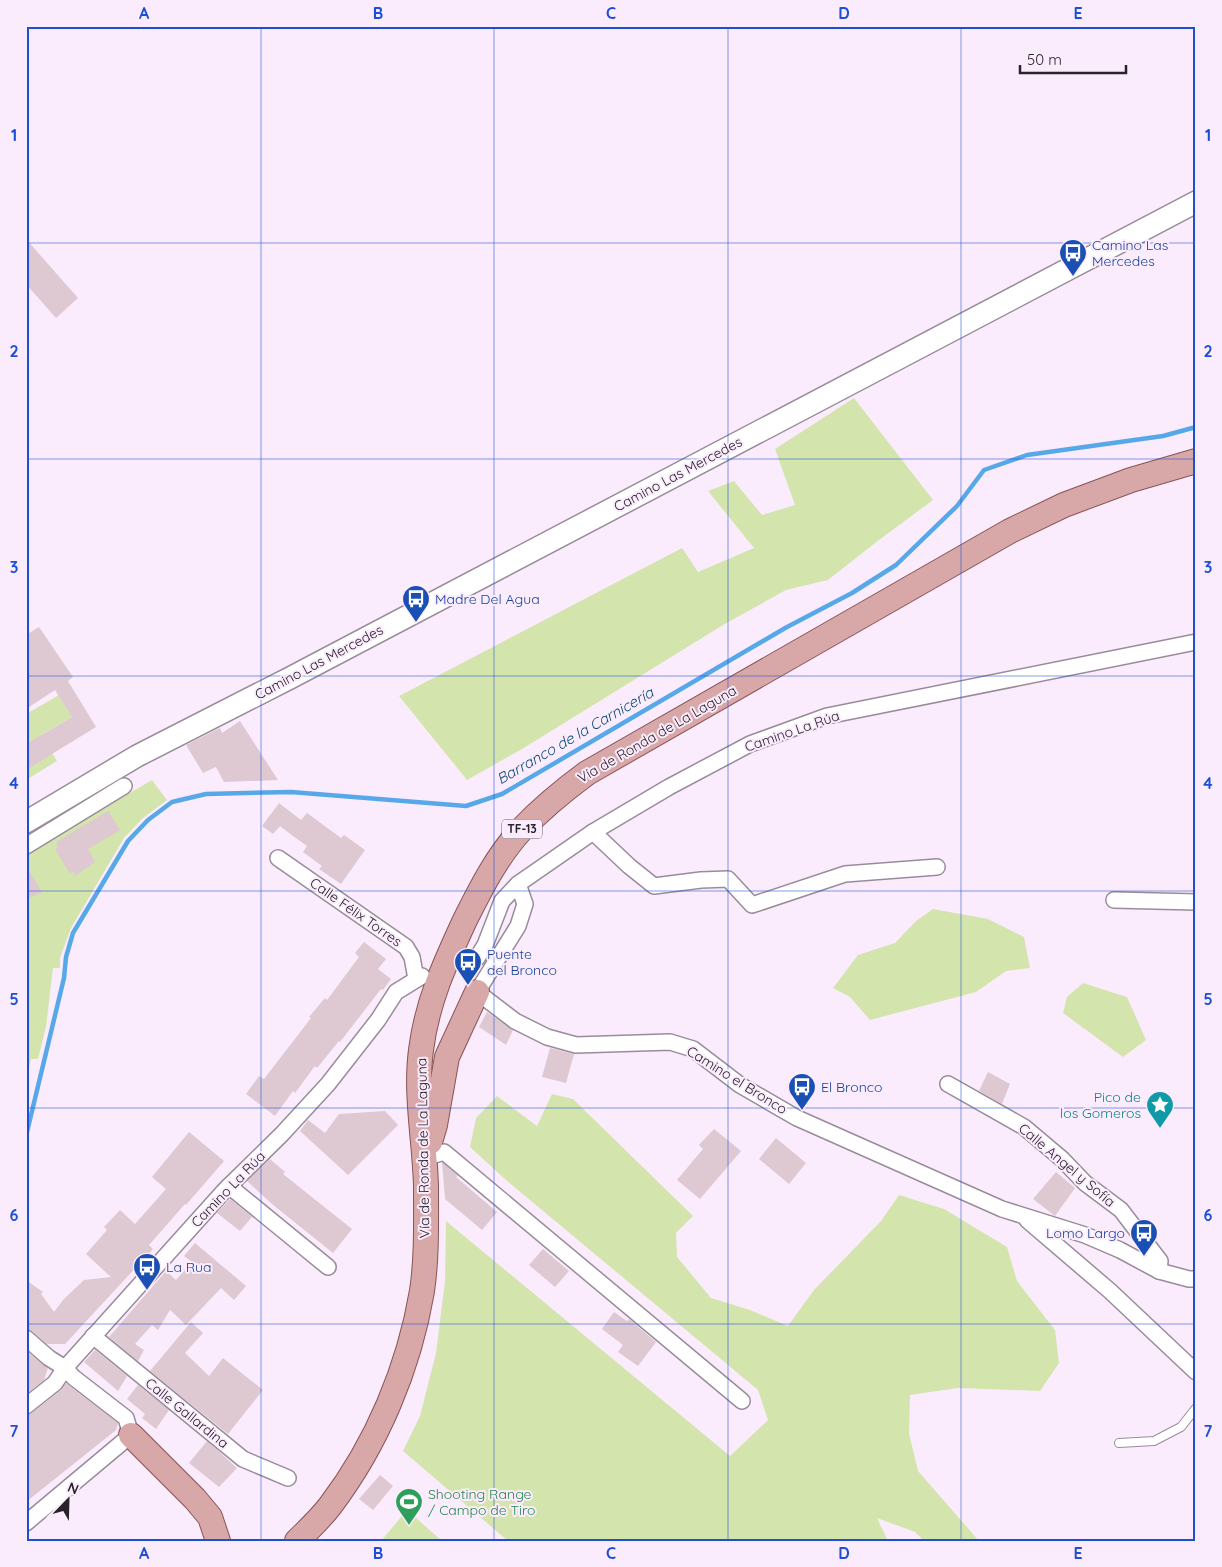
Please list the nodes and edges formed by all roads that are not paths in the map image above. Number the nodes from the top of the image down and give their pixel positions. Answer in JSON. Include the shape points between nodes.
{"nodes":[{"id":1,"x":1196,"y":202,"type":"edge"},
{"id":2,"x":1196,"y":461,"type":"edge"},
{"id":3,"x":1194,"y":647,"type":"edge"},
{"id":4,"x":124,"y":786,"type":"dead end"},
{"id":5,"x":26,"y":822,"type":"edge"},
{"id":6,"x":593,"y":832,"type":"junction"},
{"id":7,"x":26,"y":846,"type":"edge"},
{"id":8,"x":278,"y":858,"type":"dead end"},
{"id":9,"x":938,"y":867,"type":"dead end"},
{"id":10,"x":518,"y":884,"type":"junction"},
{"id":11,"x":1114,"y":900,"type":"dead end"},
{"id":12,"x":1196,"y":902,"type":"edge"},
{"id":13,"x":465,"y":964,"type":"dead end"},
{"id":14,"x":419,"y":977,"type":"joint"},
{"id":15,"x":477,"y":992,"type":"junction"},
{"id":16,"x":948,"y":1084,"type":"dead end"},
{"id":17,"x":425,"y":1158,"type":"junction"},
{"id":18,"x":229,"y":1186,"type":"junction"},
{"id":19,"x":1022,"y":1215,"type":"junction"},
{"id":20,"x":328,"y":1267,"type":"dead end"},
{"id":21,"x":1159,"y":1271,"type":"junction"},
{"id":22,"x":1196,"y":1279,"type":"edge"},
{"id":23,"x":93,"y":1336,"type":"junction"},
{"id":24,"x":26,"y":1338,"type":"edge"},
{"id":25,"x":65,"y":1368,"type":"junction"},
{"id":26,"x":1196,"y":1372,"type":"edge"},
{"id":27,"x":742,"y":1401,"type":"dead end"},
{"id":28,"x":26,"y":1406,"type":"edge"},
{"id":29,"x":1196,"y":1408,"type":"edge"},
{"id":30,"x":131,"y":1435,"type":"junction"},
{"id":31,"x":1119,"y":1443,"type":"dead end"},
{"id":32,"x":288,"y":1478,"type":"dead end"},
{"id":33,"x":26,"y":1523,"type":"edge"},
{"id":34,"x":218,"y":1541,"type":"edge"},
{"id":35,"x":297,"y":1541,"type":"edge"}],
"edges":[{"from":1,"to":5,"type":"main road","name":"Camino Las Mercedes","via":[[160,744]]},
{"from":2,"to":17,"type":"main road","name":"Vía de Ronda de La Laguna","number":"TF-13","via":[[1131,480],[1064,505],[1010,531],[587,773],[554,798],[521,830],[501,856],[482,885],[443,966],[428,1010],[421,1051],[420,1101]]},
{"from":3,"to":6,"type":"street","name":"Camino La Rúa","via":[[828,716],[750,744]]},
{"from":4,"to":7,"type":"street"},
{"from":6,"to":9,"type":"street","via":[[654,886],[728,879],[752,905],[845,874]]},
{"from":6,"to":10,"type":"street","name":"Camino La Rúa"},
{"from":8,"to":14,"type":"street","name":"Calle Félix Torres","via":[[406,947]]},
{"from":10,"to":13,"type":"street","name":"Camino La Rúa","via":[[502,901],[485,946],[477,958]]},
{"from":10,"to":15,"type":"street","via":[[525,904],[518,926]]},
{"from":11,"to":12,"type":"street"},
{"from":14,"to":18,"type":"street","name":"Camino La Rúa","via":[[396,992],[328,1084]]},
{"from":15,"to":17,"type":"main road","via":[[447,1057],[435,1124]]},
{"from":15,"to":19,"type":"street","name":"Camino el Bronco","via":[[514,1021],[547,1037],[576,1045],[670,1042],[693,1049],[740,1085],[797,1118]]},
{"from":16,"to":21,"type":"street","name":"Calle Angel y Sofía","via":[[1024,1126],[1085,1183],[1120,1210],[1160,1262]]},
{"from":17,"to":27,"type":"street","via":[[444,1152]]},
{"from":17,"to":35,"type":"main road","name":"Vía de Ronda de La Laguna","number":"TF-13","via":[[427,1231],[422,1290],[400,1376],[360,1461],[329,1507]]},
{"from":18,"to":20,"type":"street"},
{"from":18,"to":23,"type":"street","name":"Camino La Rúa"},
{"from":19,"to":21,"type":"street","name":"Camino el Bronco","via":[[1085,1235]]},
{"from":19,"to":26,"type":"street","via":[[1110,1291]]},
{"from":21,"to":22,"type":"street","name":"Camino el Bronco"},
{"from":23,"to":25,"type":"street","name":"Camino La Rúa"},
{"from":23,"to":32,"type":"street","name":"Calle Gallardina","via":[[243,1459]]},
{"from":24,"to":25,"type":"street"},
{"from":25,"to":28,"type":"street","name":"Camino La Rúa","via":[[55,1383]]},
{"from":25,"to":30,"type":"street","via":[[126,1418]]},
{"from":29,"to":31,"type":"lane","via":[[1181,1426],[1154,1441]]},
{"from":30,"to":33,"type":"street"},
{"from":30,"to":34,"type":"main road","via":[[210,1517]]}]}
